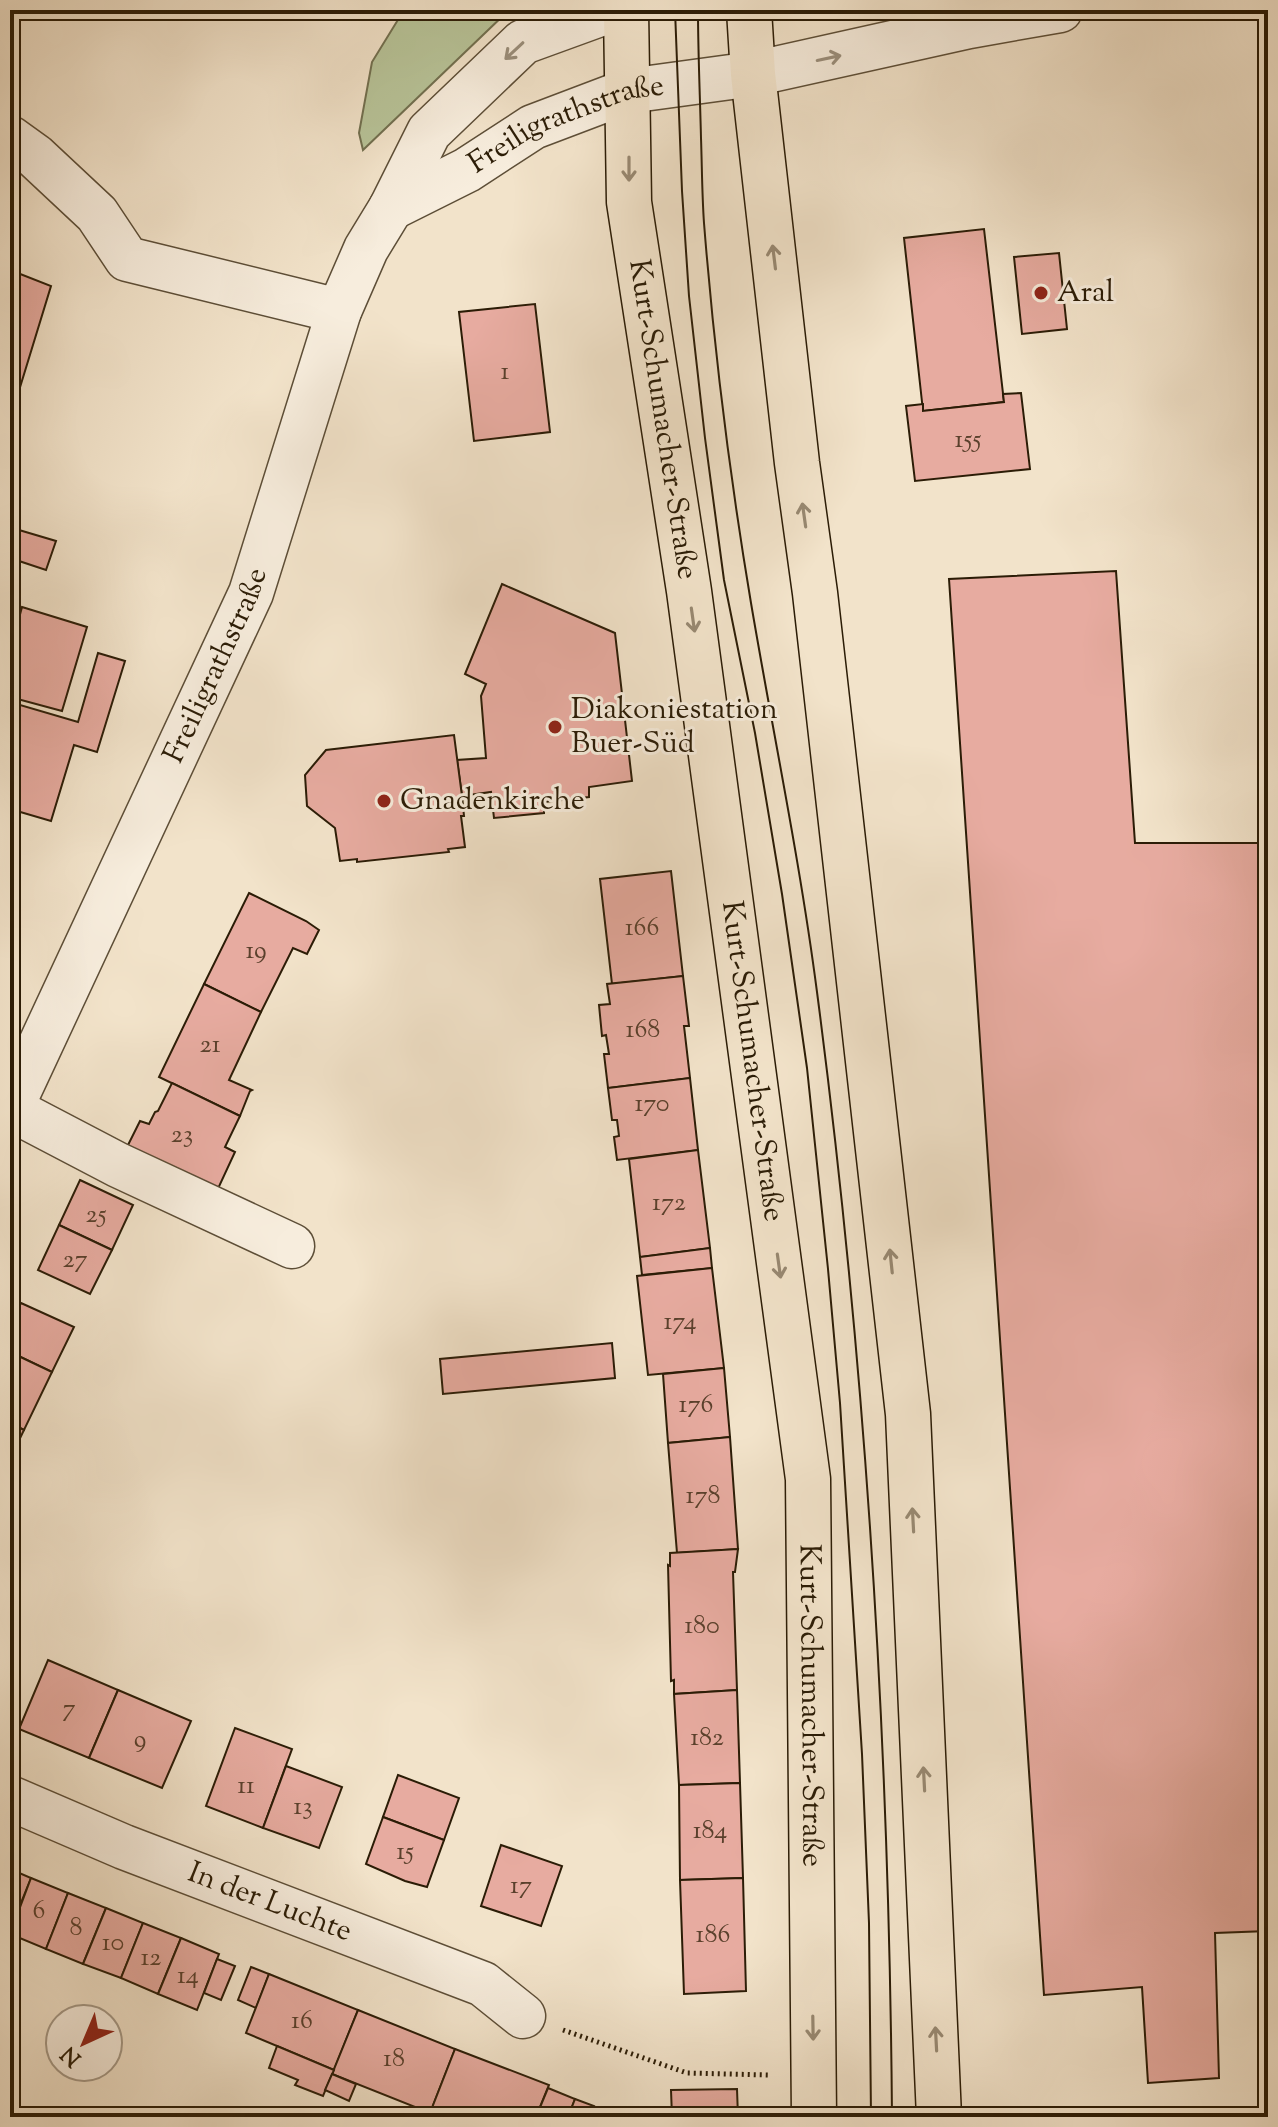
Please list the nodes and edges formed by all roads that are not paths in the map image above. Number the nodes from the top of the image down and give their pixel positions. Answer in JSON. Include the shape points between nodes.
{"nodes":[{"id":1,"x":611,"y":10,"type":"edge"},
{"id":2,"x":626,"y":10,"type":"edge"},
{"id":3,"x":749,"y":10,"type":"edge"},
{"id":4,"x":1060,"y":10,"type":"edge"},
{"id":5,"x":753,"y":74,"type":"junction"},
{"id":6,"x":628,"y":91,"type":"junction"},
{"id":7,"x":10,"y":138,"type":"edge"},
{"id":8,"x":391,"y":208,"type":"junction"},
{"id":9,"x":339,"y":311,"type":"junction"},
{"id":10,"x":10,"y":1109,"type":"edge"},
{"id":11,"x":292,"y":1246,"type":"dead end"},
{"id":12,"x":10,"y":1798,"type":"edge"},
{"id":13,"x":523,"y":2016,"type":"road end"},
{"id":14,"x":814,"y":2096,"type":"edge"},
{"id":15,"x":939,"y":2117,"type":"edge"}],
"edges":[{"from":1,"to":8,"type":"street","name":"Freiligrathstraße","one_way":true,"via":[[523,42],[429,132]]},
{"from":2,"to":6,"type":"main road","name":"Kurt-Schumacher-Straße"},
{"from":3,"to":5,"type":"main road"},
{"from":5,"to":4,"type":"street","name":"Freiligrathstraße","one_way":true},
{"from":5,"to":6,"type":"street","name":"Freiligrathstraße"},
{"from":15,"to":5,"type":"main road","one_way":true,"via":[[908,1414]]},
{"from":6,"to":8,"type":"street","name":"Freiligrathstraße","via":[[533,127],[467,170]]},
{"from":6,"to":14,"type":"main road","name":"Kurt-Schumacher-Straße","one_way":true,"via":[[629,202],[689,591],[808,1479]]},
{"from":7,"to":9,"type":"street","via":[[97,214],[127,259]]},
{"from":8,"to":9,"type":"street","name":"Freiligrathstraße"},
{"from":9,"to":10,"type":"street","name":"Freiligrathstraße","via":[[251,593]]},
{"from":10,"to":11,"type":"street"},
{"from":12,"to":13,"type":"street","name":"In der Luchte","via":[[483,1984]]}]}
